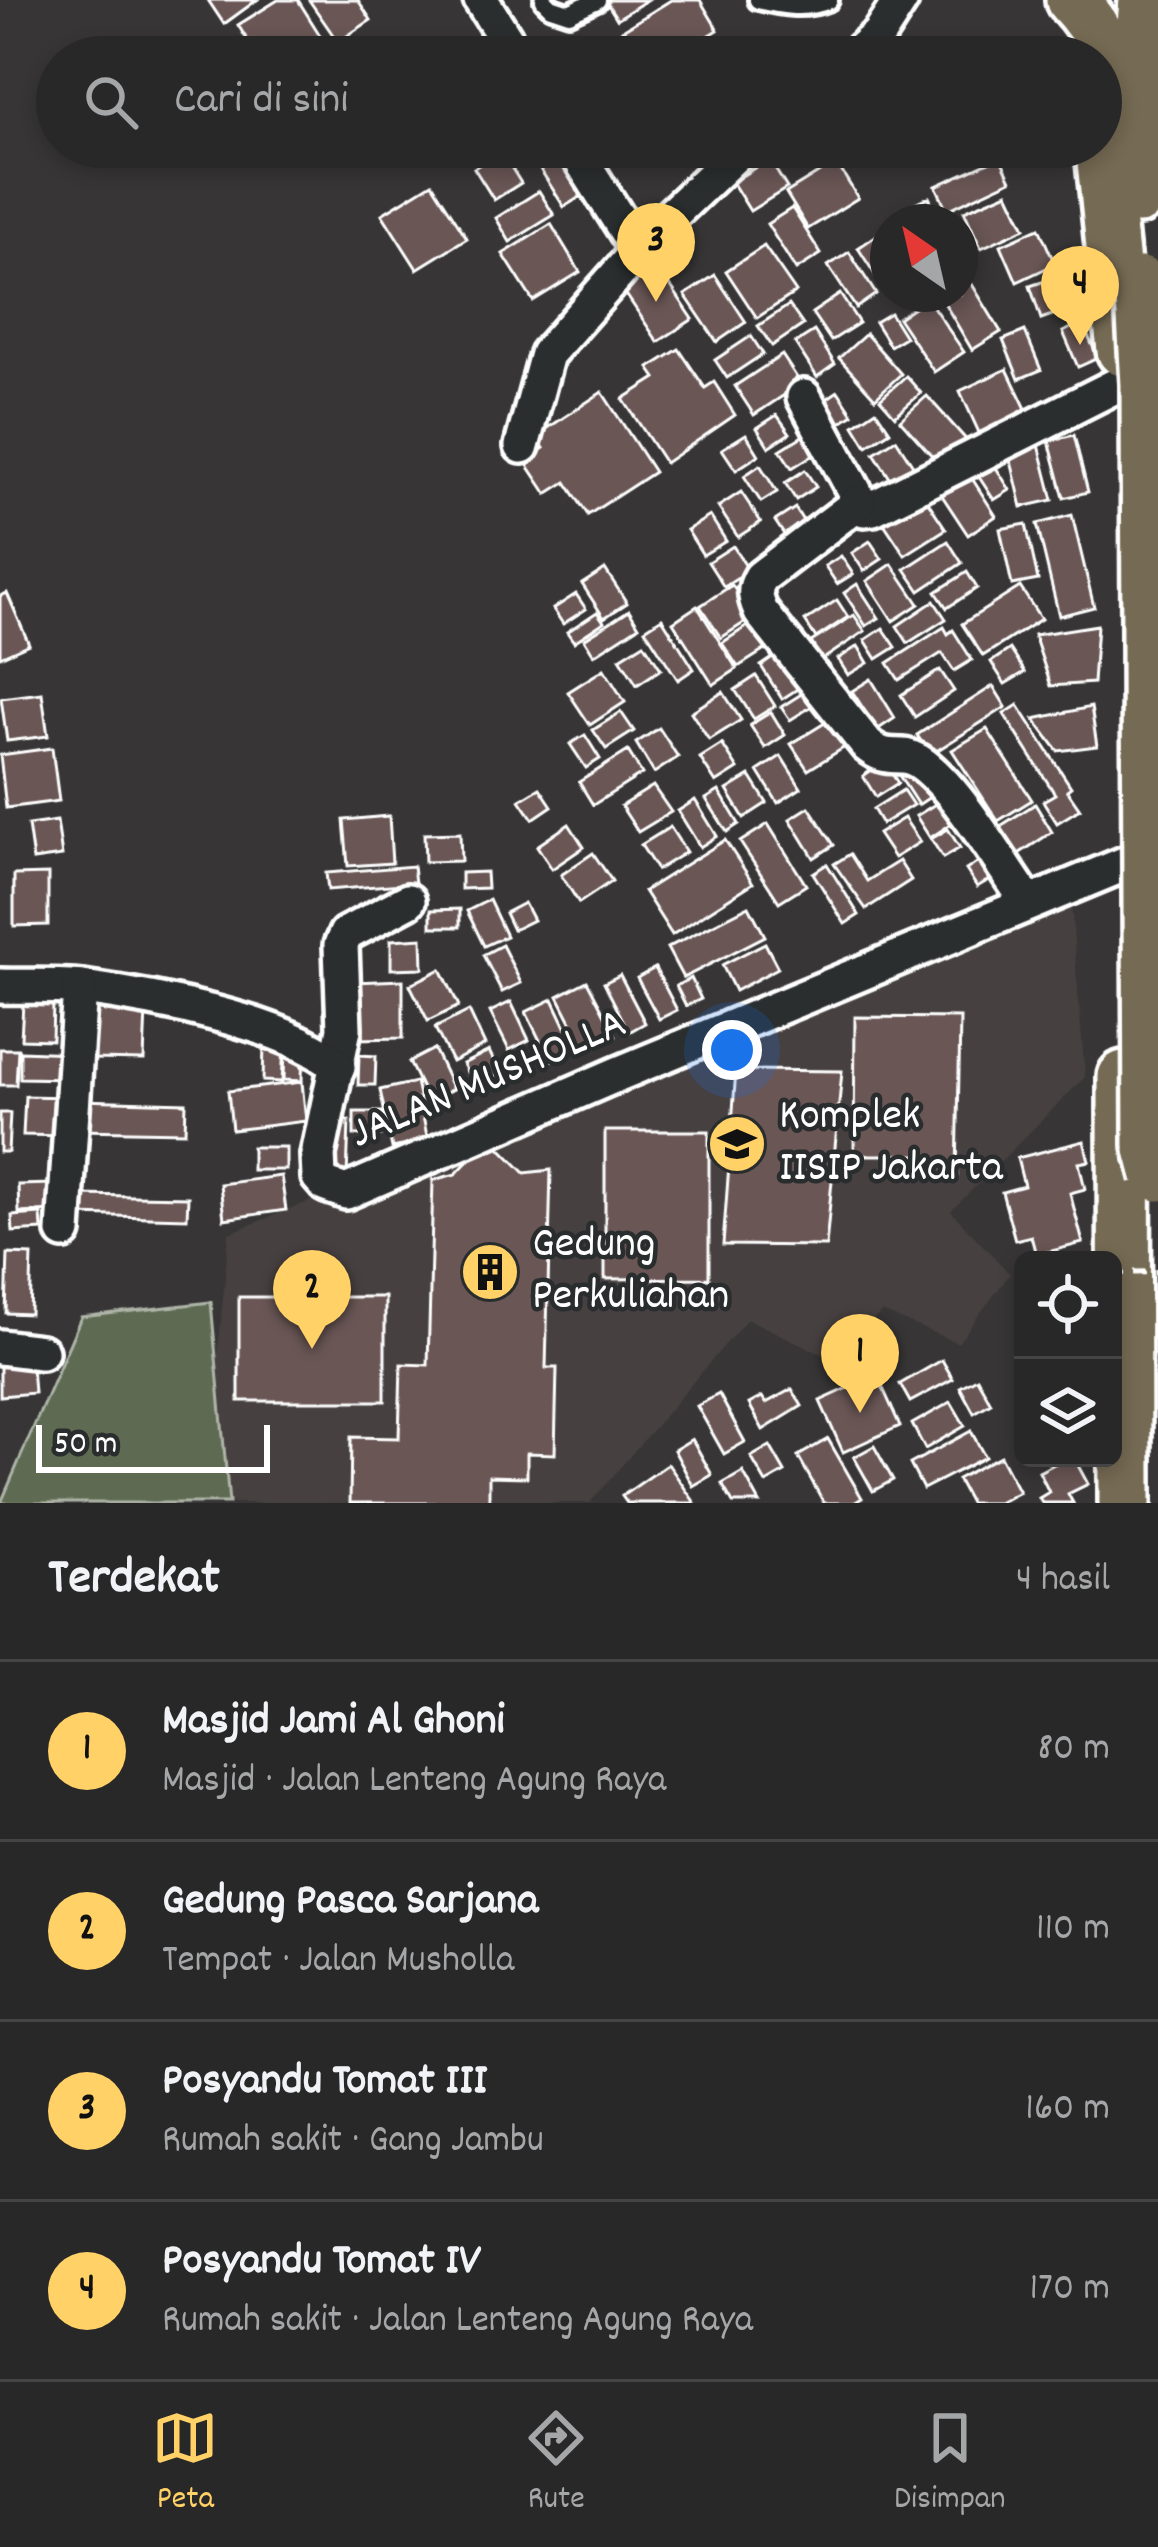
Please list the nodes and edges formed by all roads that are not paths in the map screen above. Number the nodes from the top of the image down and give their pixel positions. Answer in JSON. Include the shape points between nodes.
{"nodes":[{"id":1,"x":482,"y":0,"type":"edge"},
{"id":2,"x":544,"y":0,"type":"edge"},
{"id":3,"x":597,"y":0,"type":"edge"},
{"id":4,"x":758,"y":0,"type":"edge"},
{"id":5,"x":829,"y":0,"type":"edge"},
{"id":6,"x":901,"y":0,"type":"edge"},
{"id":7,"x":1037,"y":0,"type":"edge"},
{"id":8,"x":1072,"y":0,"type":"edge"},
{"id":9,"x":1144,"y":14,"type":"edge"},
{"id":10,"x":504,"y":36,"type":"edge"},
{"id":11,"x":877,"y":36,"type":"edge"},
{"id":12,"x":1060,"y":36,"type":"edge"},
{"id":13,"x":1100,"y":36,"type":"edge"},
{"id":14,"x":1122,"y":89,"type":"edge"},
{"id":15,"x":1131,"y":118,"type":"edge"},
{"id":16,"x":1122,"y":159,"type":"edge"},
{"id":17,"x":586,"y":168,"type":"edge"},
{"id":18,"x":722,"y":168,"type":"edge"},
{"id":19,"x":1120,"y":168,"type":"edge"},
{"id":20,"x":638,"y":250,"type":"junction"},
{"id":21,"x":1125,"y":373,"type":"junction"},
{"id":22,"x":803,"y":397,"type":"dead end"},
{"id":23,"x":522,"y":446,"type":"dead end"},
{"id":24,"x":859,"y":503,"type":"junction"},
{"id":25,"x":1127,"y":863,"type":"junction"},
{"id":26,"x":408,"y":902,"type":"dead end"},
{"id":27,"x":1028,"y":902,"type":"junction"},
{"id":28,"x":0,"y":986,"type":"edge"},
{"id":29,"x":80,"y":988,"type":"junction"},
{"id":30,"x":338,"y":1067,"type":"junction"},
{"id":31,"x":1158,"y":1175,"type":"edge"},
{"id":32,"x":64,"y":1232,"type":"dead end"},
{"id":33,"x":1141,"y":1257,"type":"edge"},
{"id":34,"x":0,"y":1347,"type":"edge"},
{"id":35,"x":41,"y":1352,"type":"dead end"},
{"id":36,"x":1125,"y":1503,"type":"edge"}],
"edges":[{"from":1,"to":10,"type":"street"},
{"from":2,"to":3,"type":"lane","via":[[569,13]]},
{"from":4,"to":5,"type":"lane","via":[[794,7]]},
{"from":6,"to":11,"type":"street"},
{"from":7,"to":12,"type":"main road"},
{"from":8,"to":13,"type":"main road"},
{"from":9,"to":15,"type":"main road"},
{"from":14,"to":15,"type":"main road"},
{"from":15,"to":16,"type":"main road"},
{"from":15,"to":31,"type":"main road","bridge":true,"via":[[1148,384],[1150,1144]]},
{"from":17,"to":20,"type":"street"},
{"from":18,"to":20,"type":"street"},
{"from":19,"to":21,"type":"main road","via":[[1110,213]]},
{"from":20,"to":23,"type":"street","via":[[547,354]]},
{"from":21,"to":24,"type":"street","via":[[873,508]]},
{"from":21,"to":25,"type":"main road"},
{"from":22,"to":24,"type":"street"},
{"from":24,"to":27,"type":"street","via":[[761,577],[755,598],[867,745],[880,756],[912,759],[934,776]]},
{"from":25,"to":27,"type":"street","name":"JALAN MUSHOLLA"},
{"from":25,"to":33,"type":"main road"},
{"from":26,"to":30,"type":"street","via":[[346,934],[341,945]]},
{"from":27,"to":30,"type":"street","name":"JALAN MUSHOLLA","via":[[346,1192],[319,1177]]},
{"from":28,"to":29,"type":"street","name":"JALAN MUSHOLLA"},
{"from":29,"to":30,"type":"street","name":"JALAN MUSHOLLA","via":[[224,1016],[305,1045]]},
{"from":29,"to":32,"type":"street"},
{"from":33,"to":36,"type":"main road"},
{"from":34,"to":35,"type":"street"}]}
